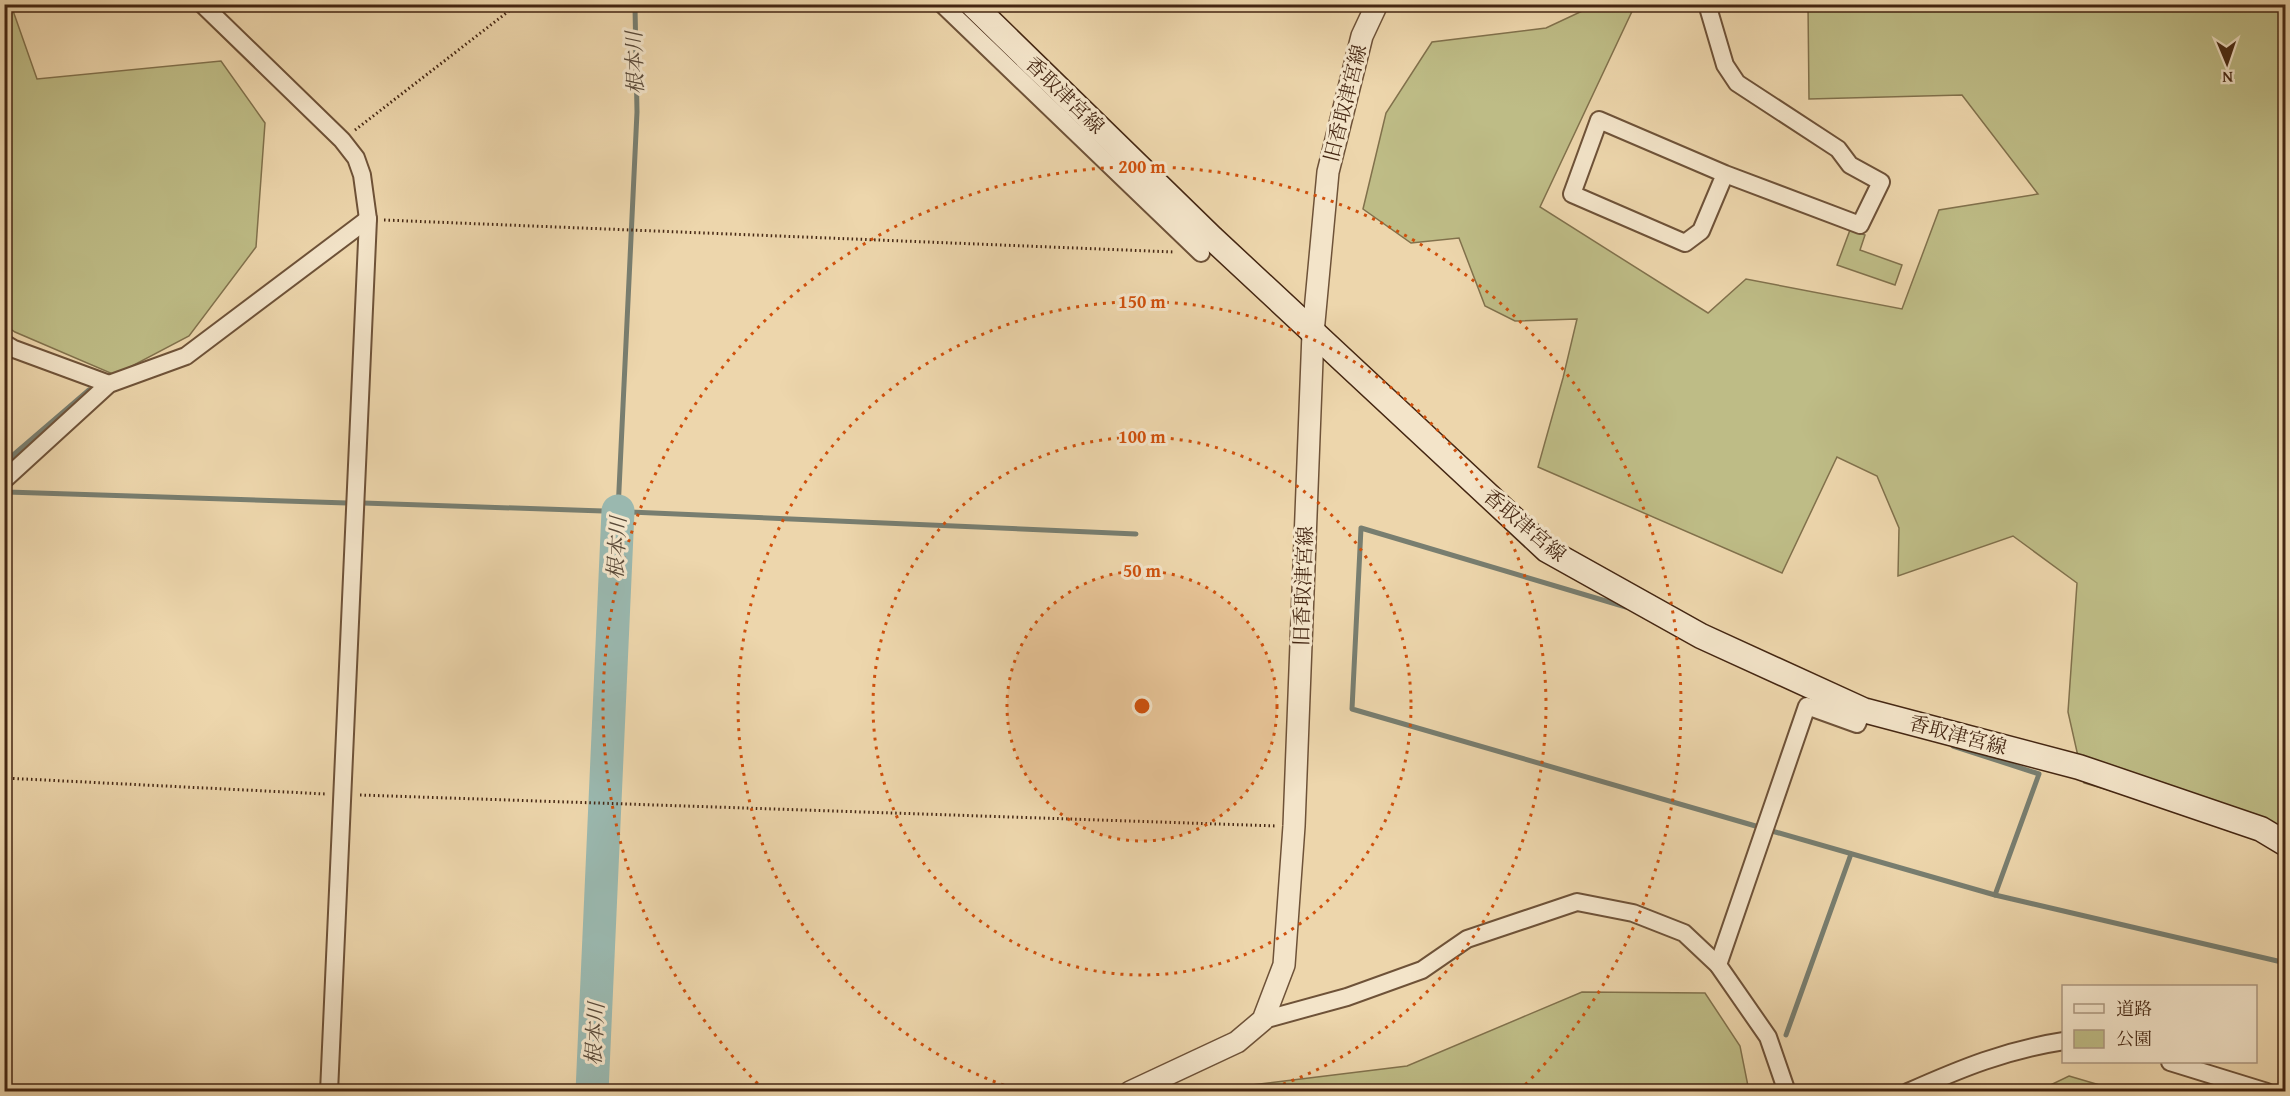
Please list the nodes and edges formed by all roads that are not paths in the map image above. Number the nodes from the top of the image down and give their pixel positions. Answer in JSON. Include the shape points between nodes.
{"nodes":[{"id":1,"x":202,"y":4,"type":"edge"},
{"id":2,"x":942,"y":4,"type":"edge"},
{"id":3,"x":972,"y":4,"type":"edge"},
{"id":4,"x":1377,"y":4,"type":"edge"},
{"id":5,"x":1707,"y":4,"type":"edge"},
{"id":6,"x":1725,"y":174,"type":"junction"},
{"id":7,"x":368,"y":219,"type":"junction"},
{"id":8,"x":1201,"y":253,"type":"road end"},
{"id":9,"x":1313,"y":333,"type":"junction"},
{"id":10,"x":4,"y":343,"type":"edge"},
{"id":11,"x":109,"y":384,"type":"junction"},
{"id":12,"x":4,"y":480,"type":"edge"},
{"id":13,"x":1863,"y":710,"type":"junction"},
{"id":14,"x":2286,"y":844,"type":"edge"},
{"id":15,"x":1718,"y":965,"type":"junction"},
{"id":16,"x":1263,"y":1020,"type":"junction"},
{"id":17,"x":2062,"y":1041,"type":"edge"},
{"id":18,"x":2173,"y":1063,"type":"edge"},
{"id":19,"x":329,"y":1092,"type":"edge"},
{"id":20,"x":1131,"y":1092,"type":"edge"},
{"id":21,"x":1787,"y":1092,"type":"edge"},
{"id":22,"x":1908,"y":1092,"type":"edge"},
{"id":23,"x":2267,"y":1092,"type":"edge"}],
"edges":[{"from":1,"to":7,"type":"street","via":[[356,158]]},
{"from":2,"to":8,"type":"street"},
{"from":3,"to":9,"type":"main road","name":"香取津宮線"},
{"from":4,"to":9,"type":"street","name":"旧香取津宮線","via":[[1362,36],[1328,172]]},
{"from":5,"to":6,"type":"street","via":[[1725,65],[1737,84],[1839,149],[1850,165],[1881,182],[1860,225]]},
{"from":6,"to":6,"type":"street","via":[[1599,120],[1572,194],[1685,243],[1701,231]]},
{"from":7,"to":11,"type":"street","via":[[186,356]]},
{"from":7,"to":19,"type":"street"},
{"from":9,"to":13,"type":"main road","name":"香取津宮線","via":[[1548,550],[1701,636]]},
{"from":9,"to":16,"type":"street","name":"旧香取津宮線","via":[[1294,826],[1284,965]]},
{"from":10,"to":11,"type":"street"},
{"from":11,"to":12,"type":"street"},
{"from":13,"to":14,"type":"main road","name":"香取津宮線","via":[[2079,767],[2261,829]]},
{"from":13,"to":15,"type":"street","via":[[1857,724],[1807,706]]},
{"from":15,"to":16,"type":"street","via":[[1684,933],[1634,913],[1577,902],[1467,939],[1422,970],[1347,997]]},
{"from":15,"to":21,"type":"street","via":[[1768,1037]]},
{"from":16,"to":20,"type":"street","name":"旧香取津宮線","via":[[1237,1042]]},
{"from":17,"to":22,"type":"street","via":[[1984,1059]]},
{"from":18,"to":23,"type":"street"}]}
